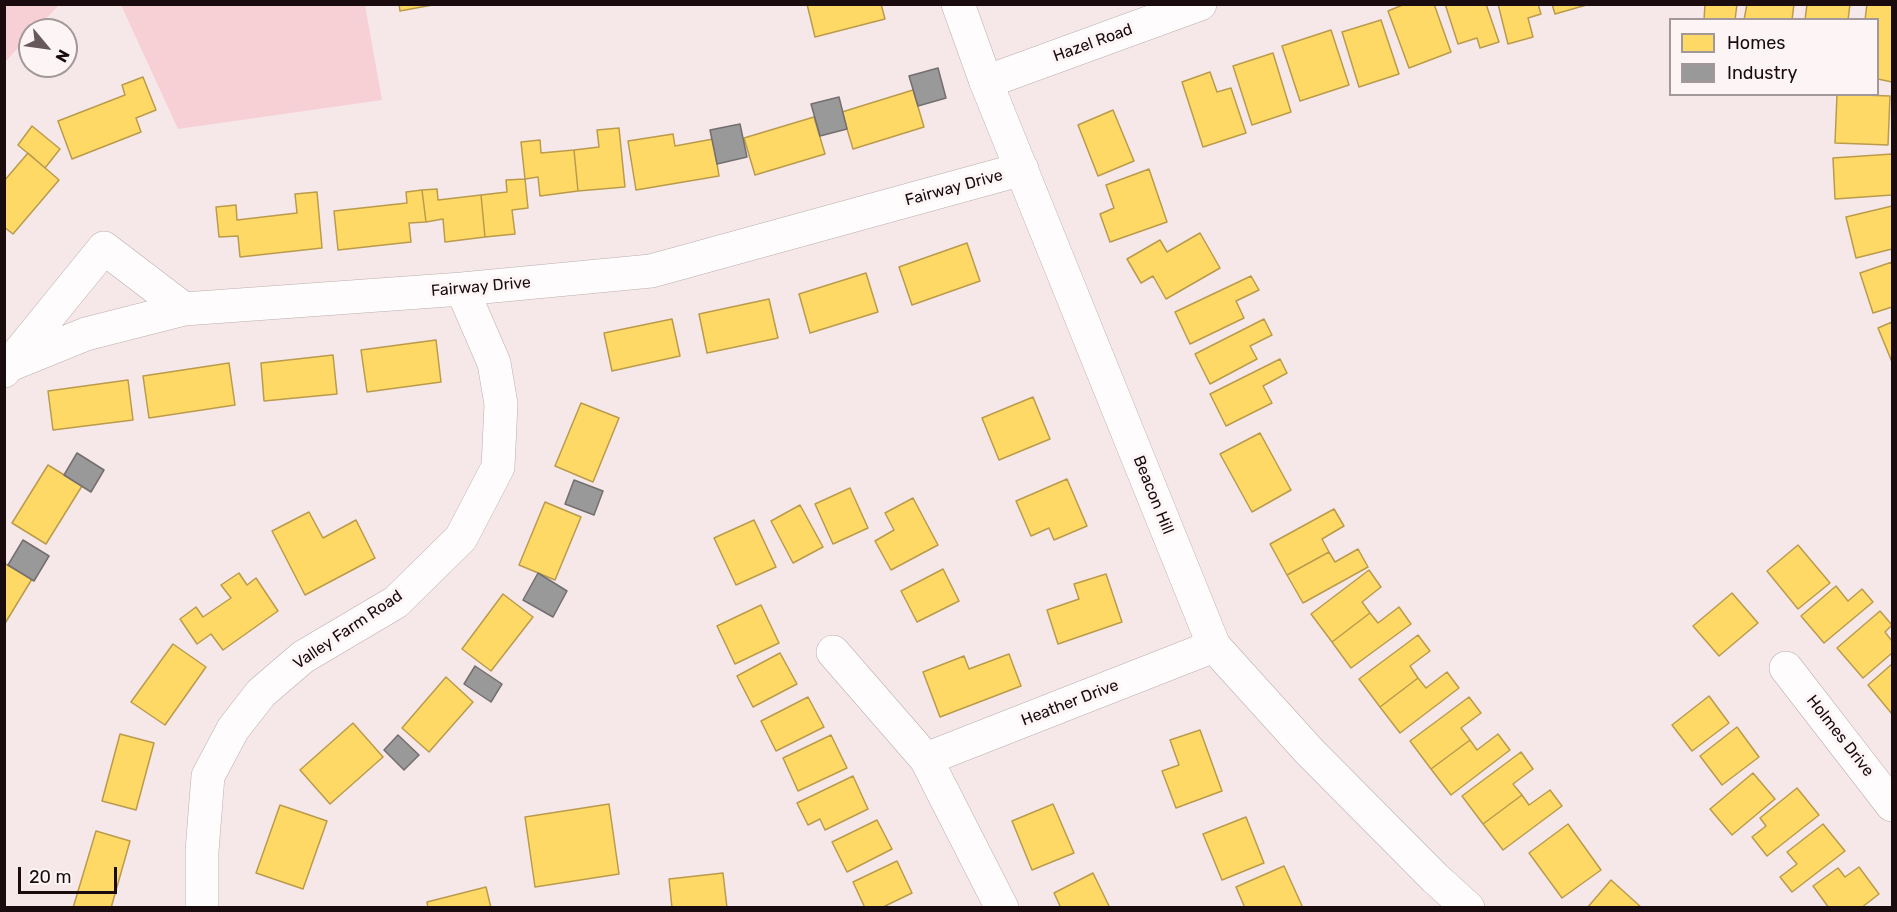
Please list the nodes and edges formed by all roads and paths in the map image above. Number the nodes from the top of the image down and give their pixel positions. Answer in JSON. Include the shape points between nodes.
{"nodes":[{"id":1,"x":958,"y":4,"type":"edge"},
{"id":2,"x":1200,"y":4,"type":"edge"},
{"id":3,"x":986,"y":82,"type":"junction"},
{"id":4,"x":1022,"y":169,"type":"junction"},
{"id":5,"x":462,"y":289,"type":"junction"},
{"id":6,"x":184,"y":309,"type":"junction"},
{"id":7,"x":7,"y":368,"type":"edge"},
{"id":8,"x":1214,"y":646,"type":"junction"},
{"id":9,"x":834,"y":652,"type":"dead end"},
{"id":10,"x":1786,"y":668,"type":"dead end"},
{"id":11,"x":926,"y":759,"type":"junction"},
{"id":12,"x":1893,"y":805,"type":"edge"},
{"id":13,"x":202,"y":908,"type":"edge"},
{"id":14,"x":1002,"y":908,"type":"edge"},
{"id":15,"x":1468,"y":908,"type":"edge"}],
"edges":[{"from":1,"to":3,"type":"street","name":"Beacon Hill"},
{"from":2,"to":3,"type":"street","name":"Hazel Road"},
{"from":3,"to":4,"type":"street","name":"Beacon Hill"},
{"from":4,"to":5,"type":"street","name":"Fairway Drive","via":[[651,271]]},
{"from":4,"to":8,"type":"street","name":"Beacon Hill"},
{"from":5,"to":6,"type":"street","name":"Fairway Drive"},
{"from":5,"to":13,"type":"street","name":"Valley Farm Road","via":[[494,363],[501,404],[498,467],[461,538],[396,602],[303,657],[261,693],[233,729],[208,776]]},
{"from":6,"to":7,"type":"street","name":"Fairway Drive","via":[[86,334]]},
{"from":6,"to":7,"type":"street","via":[[104,248]]},
{"from":8,"to":11,"type":"street","name":"Heather Drive"},
{"from":8,"to":15,"type":"street","name":"Beacon Hill","via":[[1310,752]]},
{"from":9,"to":11,"type":"street"},
{"from":10,"to":12,"type":"street","name":"Holmes Drive"},
{"from":11,"to":14,"type":"street"}]}
